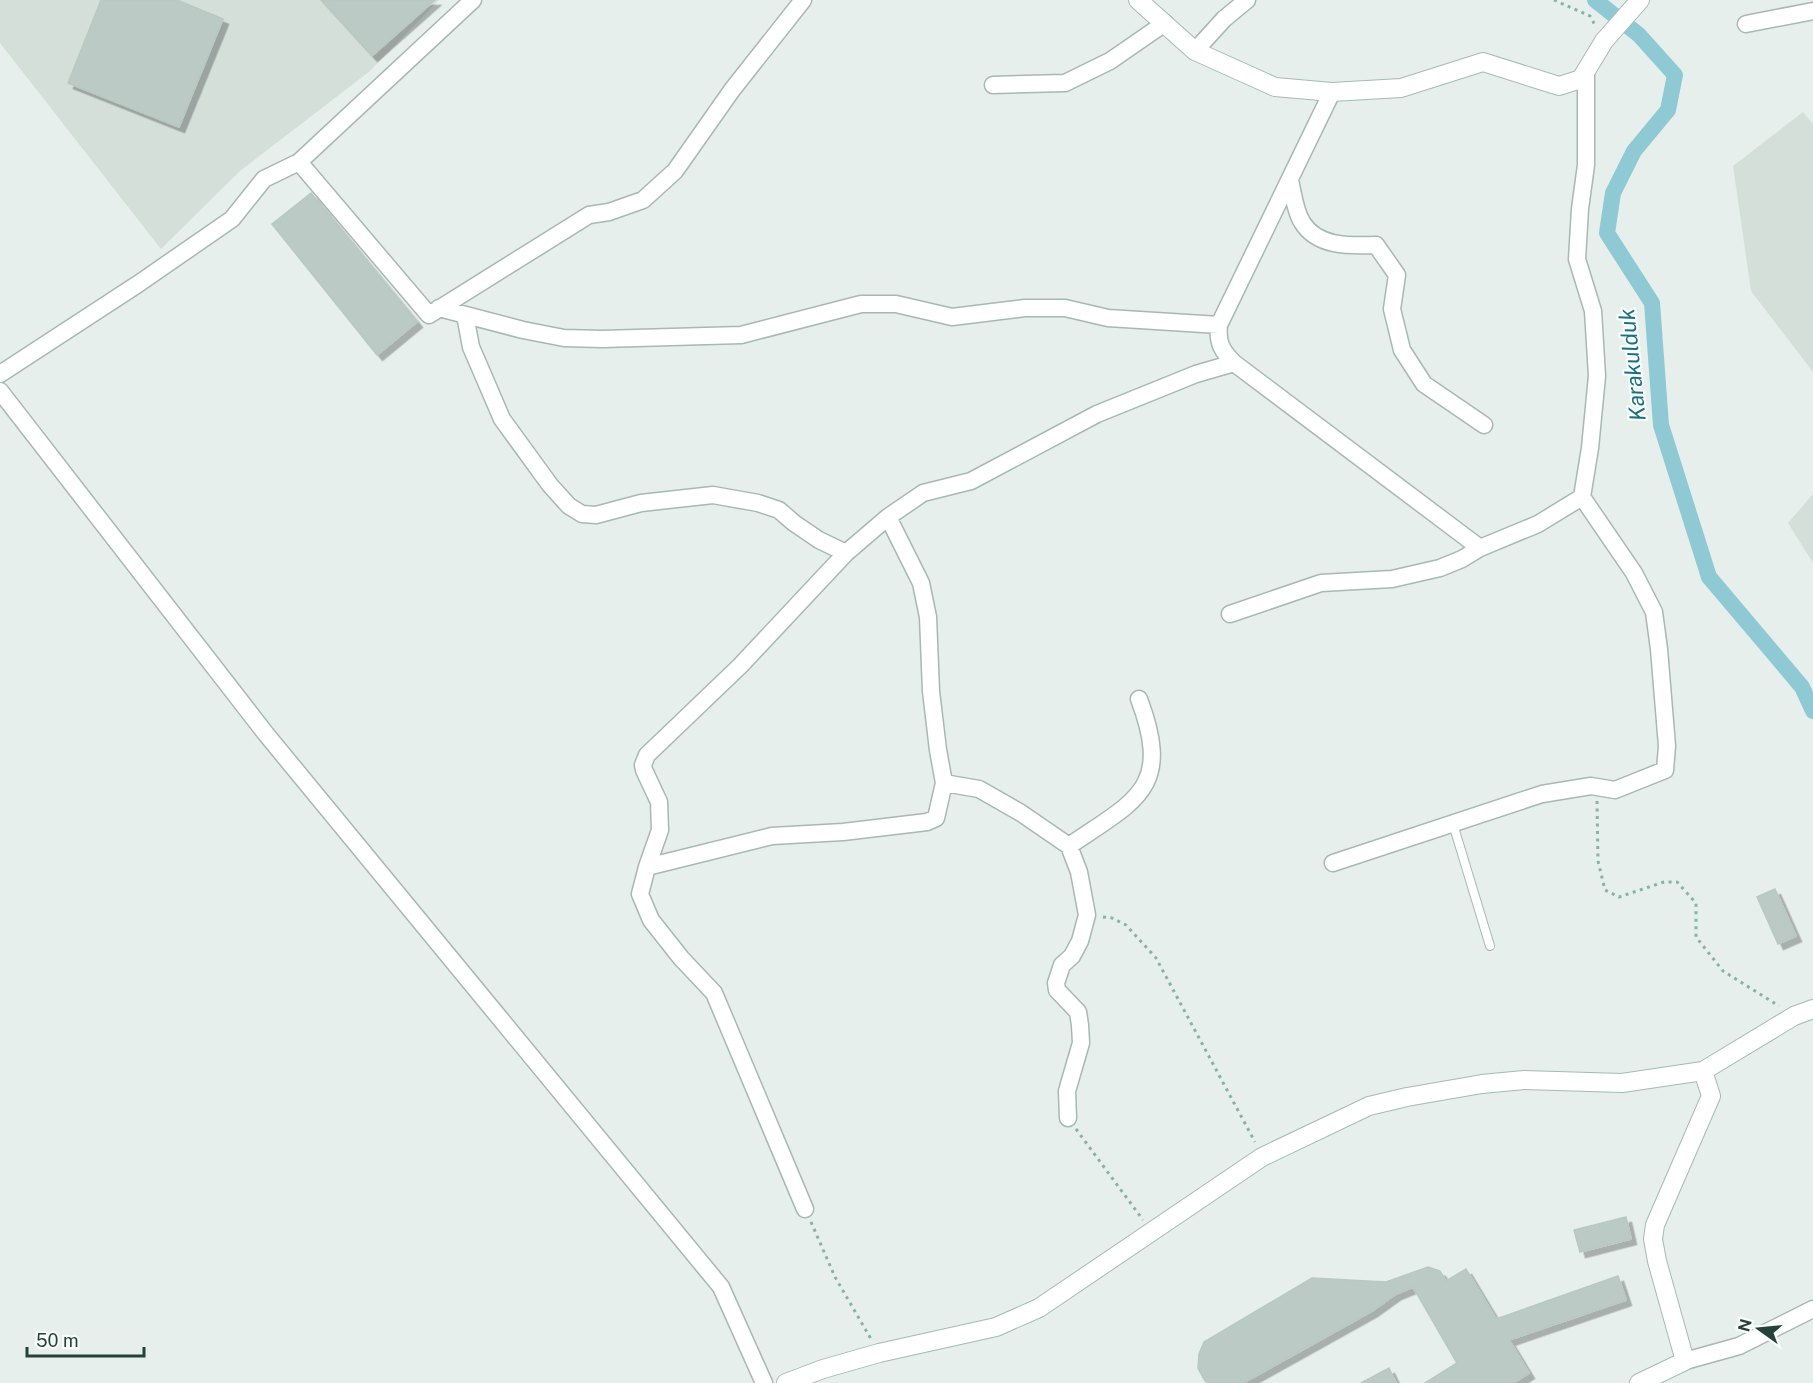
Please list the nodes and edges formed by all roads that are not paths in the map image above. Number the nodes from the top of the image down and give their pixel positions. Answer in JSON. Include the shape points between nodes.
{"nodes":[{"id":1,"x":473,"y":0,"type":"edge"},
{"id":2,"x":803,"y":0,"type":"edge"},
{"id":3,"x":1138,"y":0,"type":"edge"},
{"id":4,"x":1247,"y":0,"type":"edge"},
{"id":5,"x":1640,"y":0,"type":"edge"},
{"id":6,"x":1813,"y":11,"type":"edge"},
{"id":7,"x":1166,"y":23,"type":"junction"},
{"id":8,"x":1746,"y":24,"type":"dead end"},
{"id":9,"x":1195,"y":51,"type":"junction"},
{"id":10,"x":1586,"y":71,"type":"junction"},
{"id":11,"x":993,"y":85,"type":"dead end"},
{"id":12,"x":1332,"y":92,"type":"junction"},
{"id":13,"x":299,"y":162,"type":"junction"},
{"id":14,"x":1290,"y":180,"type":"junction"},
{"id":15,"x":439,"y":308,"type":"junction"},
{"id":16,"x":465,"y":315,"type":"junction"},
{"id":17,"x":1219,"y":325,"type":"junction"},
{"id":18,"x":1234,"y":363,"type":"junction"},
{"id":19,"x":0,"y":374,"type":"edge"},
{"id":20,"x":0,"y":391,"type":"edge"},
{"id":21,"x":1484,"y":425,"type":"dead end"},
{"id":22,"x":1582,"y":497,"type":"junction"},
{"id":23,"x":888,"y":517,"type":"junction"},
{"id":24,"x":1480,"y":548,"type":"junction"},
{"id":25,"x":846,"y":553,"type":"junction"},
{"id":26,"x":1230,"y":614,"type":"dead end"},
{"id":27,"x":1139,"y":699,"type":"dead end"},
{"id":28,"x":944,"y":783,"type":"junction"},
{"id":29,"x":1453,"y":824,"type":"junction"},
{"id":30,"x":1069,"y":846,"type":"junction"},
{"id":31,"x":1333,"y":863,"type":"dead end"},
{"id":32,"x":647,"y":867,"type":"junction"},
{"id":33,"x":1490,"y":946,"type":"dead end"},
{"id":34,"x":1813,"y":1009,"type":"edge"},
{"id":35,"x":1703,"y":1071,"type":"junction"},
{"id":36,"x":1068,"y":1118,"type":"road end"},
{"id":37,"x":805,"y":1209,"type":"road end"},
{"id":38,"x":1813,"y":1309,"type":"edge"},
{"id":39,"x":1685,"y":1361,"type":"junction"},
{"id":40,"x":764,"y":1383,"type":"edge"},
{"id":41,"x":786,"y":1383,"type":"edge"},
{"id":42,"x":1639,"y":1383,"type":"edge"}],
"edges":[{"from":1,"to":13,"type":"street"},
{"from":2,"to":15,"type":"street","via":[[675,171],[643,200],[589,215]]},
{"from":3,"to":7,"type":"main road"},
{"from":4,"to":9,"type":"street"},
{"from":5,"to":10,"type":"main road","via":[[1604,41]]},
{"from":6,"to":8,"type":"street"},
{"from":7,"to":9,"type":"main road"},
{"from":7,"to":11,"type":"street","via":[[1110,61],[1065,83]]},
{"from":9,"to":12,"type":"main road","via":[[1275,87]]},
{"from":10,"to":12,"type":"main road","via":[[1581,80],[1559,86],[1483,62],[1401,88]]},
{"from":10,"to":22,"type":"street","via":[[1586,165],[1577,259],[1593,311],[1597,376]]},
{"from":12,"to":14,"type":"street"},
{"from":13,"to":15,"type":"street","via":[[427,314]]},
{"from":13,"to":19,"type":"street","via":[[264,179],[223,225]]},
{"from":14,"to":17,"type":"street"},
{"from":14,"to":21,"type":"street","via":[[1301,221],[1315,238],[1350,246],[1376,244],[1397,275],[1392,309],[1402,350],[1424,384]]},
{"from":15,"to":16,"type":"street"},
{"from":16,"to":17,"type":"street","via":[[554,336],[602,339],[741,335],[861,304],[896,304],[952,317],[1025,308],[1065,308],[1108,318]]},
{"from":16,"to":25,"type":"street","via":[[471,347],[502,418],[569,506],[582,514],[596,515],[641,503],[713,495],[779,510],[794,524]]},
{"from":17,"to":18,"type":"street","via":[[1221,349]]},
{"from":18,"to":23,"type":"street","via":[[1097,414],[971,480],[923,493]]},
{"from":18,"to":24,"type":"street"},
{"from":20,"to":40,"type":"street","via":[[266,734],[721,1287]]},
{"from":22,"to":24,"type":"street","via":[[1538,524]]},
{"from":22,"to":29,"type":"street","via":[[1634,573],[1654,612],[1667,746],[1665,770],[1615,790],[1591,786],[1542,794]]},
{"from":23,"to":25,"type":"street"},
{"from":23,"to":28,"type":"street","via":[[921,583],[928,617],[931,692]]},
{"from":24,"to":26,"type":"street","via":[[1440,568],[1392,579],[1321,583]]},
{"from":25,"to":32,"type":"street","via":[[740,666],[648,755],[643,765],[659,802],[660,830]]},
{"from":27,"to":30,"type":"street","via":[[1152,753],[1152,768],[1146,781],[1130,804]]},
{"from":28,"to":30,"type":"street","via":[[980,789]]},
{"from":28,"to":32,"type":"street","via":[[936,818],[927,822],[772,836]]},
{"from":29,"to":31,"type":"street"},
{"from":29,"to":33,"type":"lane"},
{"from":30,"to":36,"type":"street","via":[[1079,872],[1087,915],[1080,941],[1062,965],[1056,983],[1057,990],[1078,1012],[1080,1025],[1081,1042],[1067,1091]]},
{"from":32,"to":37,"type":"street","via":[[640,894],[651,920],[714,993]]},
{"from":34,"to":35,"type":"main road","via":[[1794,1016]]},
{"from":35,"to":39,"type":"main road","via":[[1711,1096],[1655,1225],[1653,1239]]},
{"from":35,"to":41,"type":"main road","via":[[1622,1083],[1524,1080],[1482,1084],[1369,1106],[1262,1157],[1039,1308],[996,1327],[879,1353]]},
{"from":38,"to":39,"type":"street","via":[[1739,1346]]},
{"from":39,"to":42,"type":"main road"}]}
